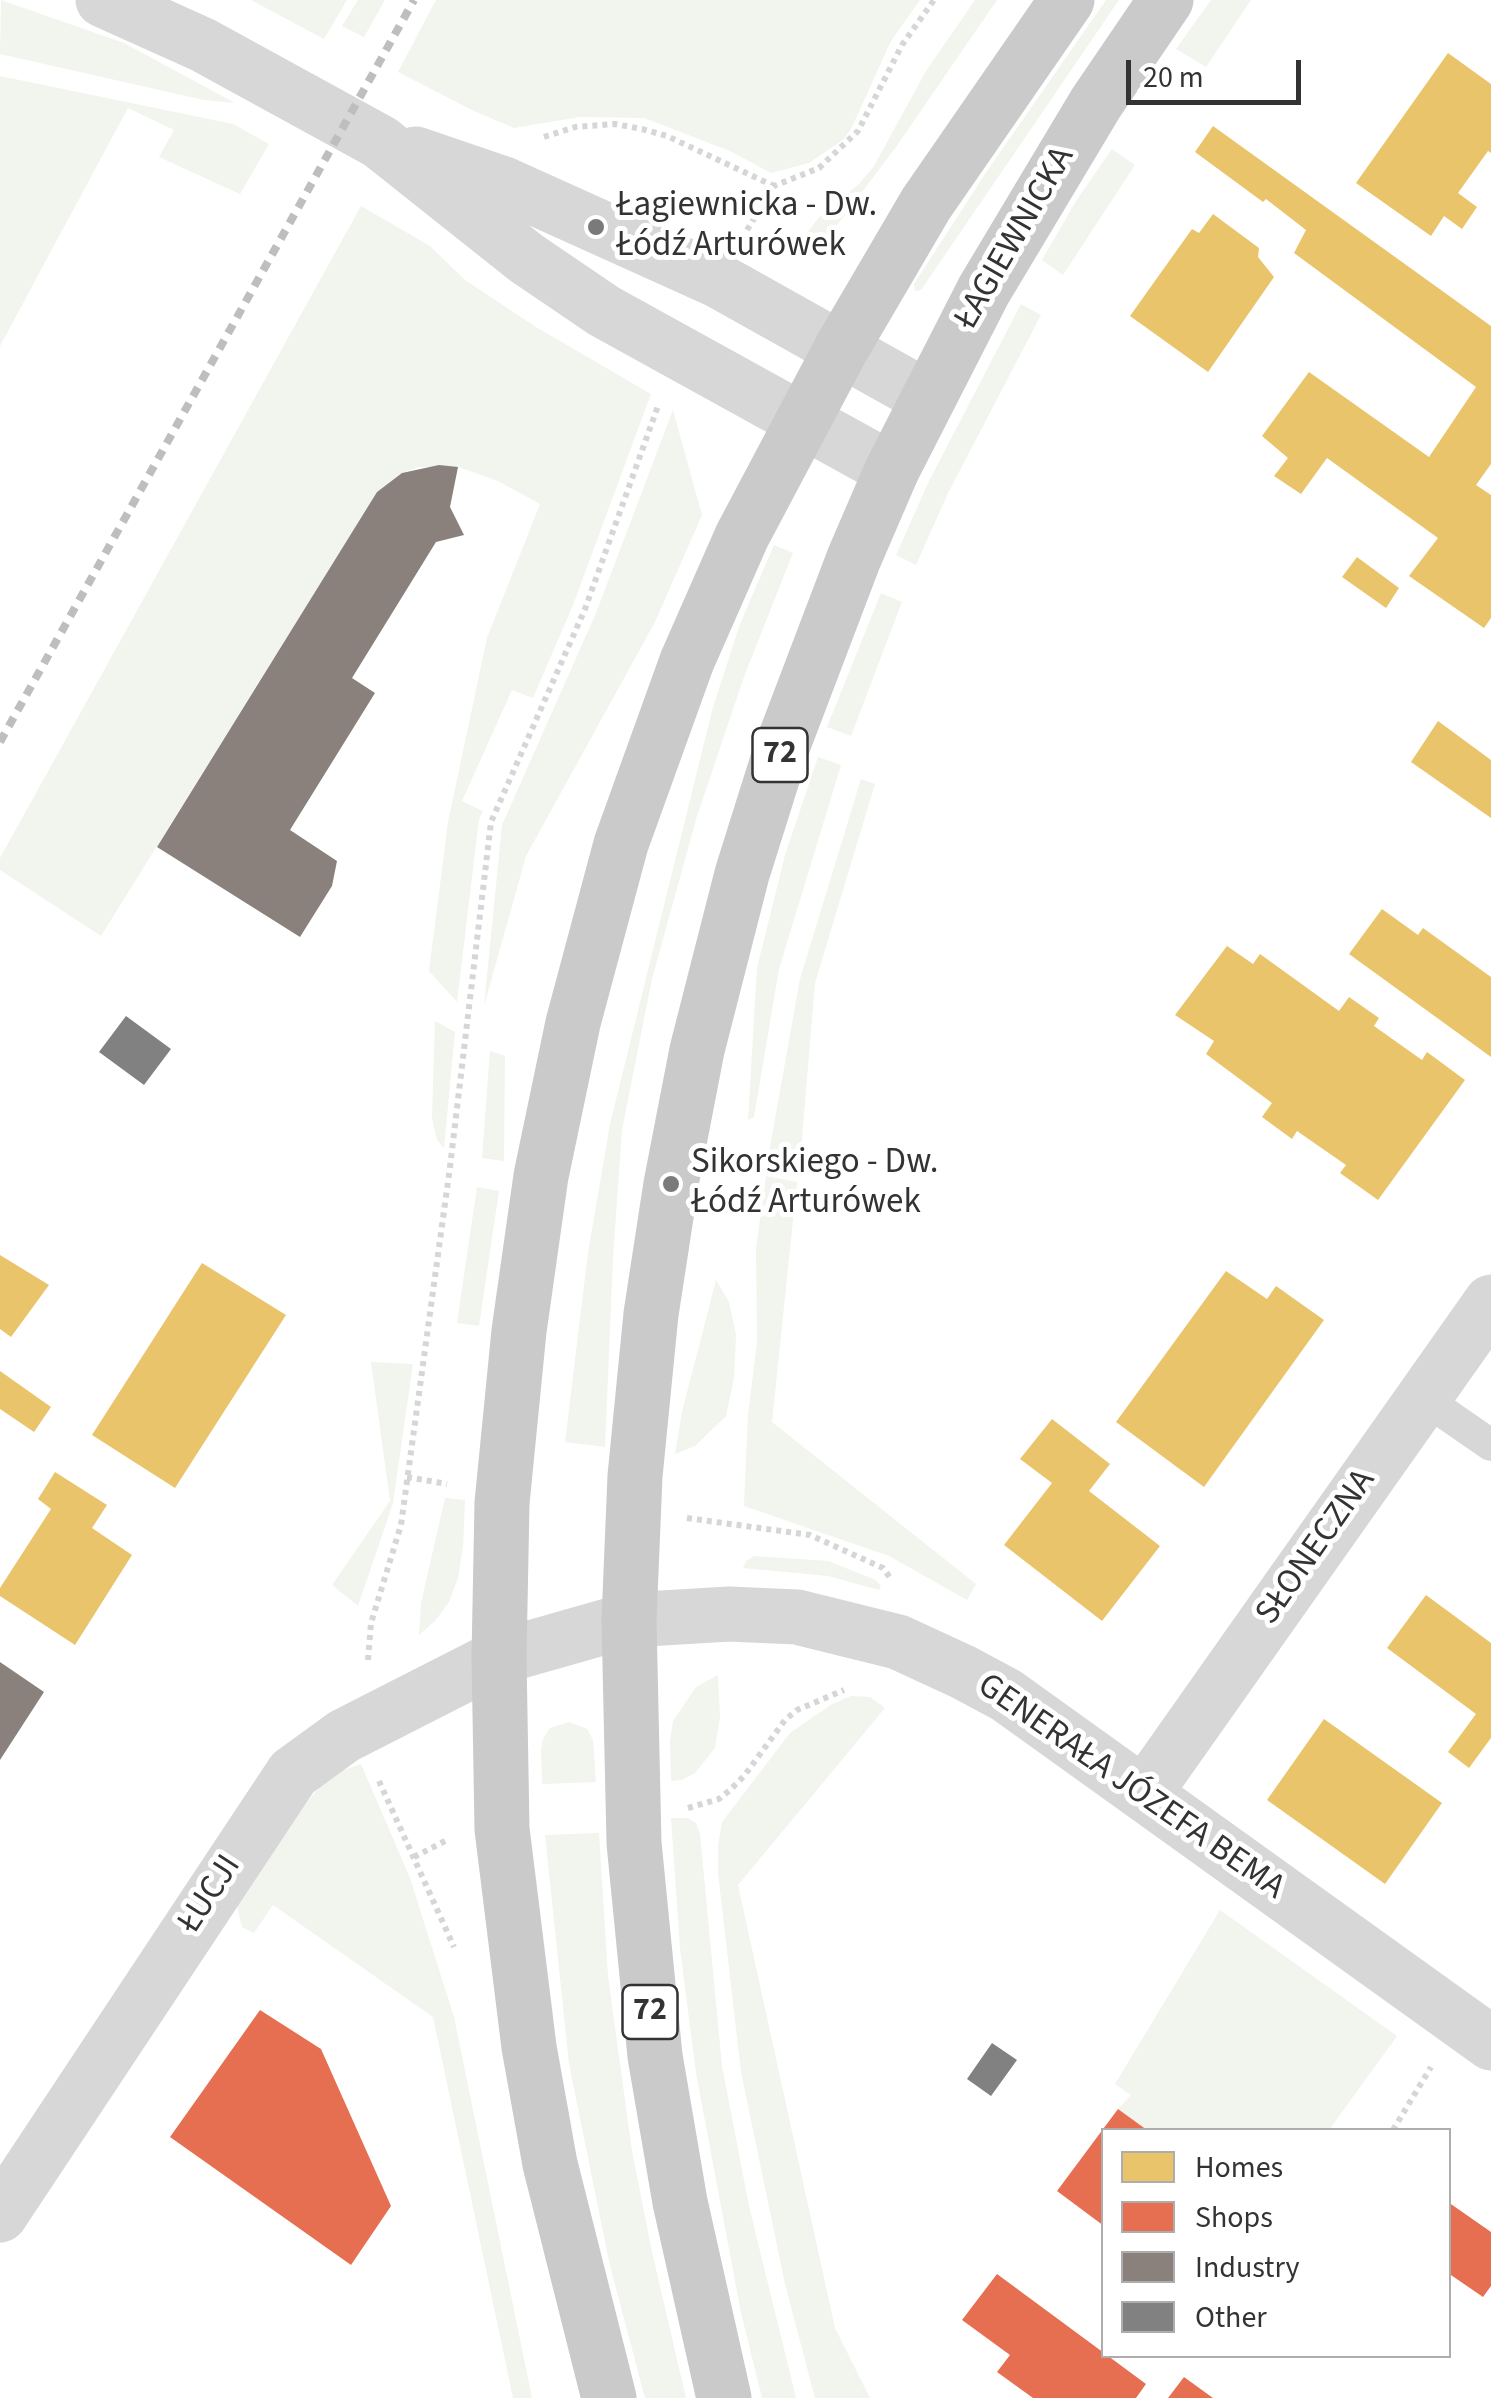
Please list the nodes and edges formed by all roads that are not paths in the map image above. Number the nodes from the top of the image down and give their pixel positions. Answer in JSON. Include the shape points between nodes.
{"nodes":[{"id":1,"x":104,"y":0,"type":"edge"},
{"id":2,"x":1067,"y":0,"type":"edge"},
{"id":3,"x":1166,"y":0,"type":"edge"},
{"id":4,"x":380,"y":142,"type":"junction"},
{"id":5,"x":840,"y":349,"type":"junction"},
{"id":6,"x":928,"y":398,"type":"junction"},
{"id":7,"x":801,"y":421,"type":"junction"},
{"id":8,"x":892,"y":470,"type":"junction"},
{"id":9,"x":1491,"y":1302,"type":"edge"},
{"id":10,"x":1423,"y":1398,"type":"junction"},
{"id":11,"x":1491,"y":1445,"type":"edge"},
{"id":12,"x":629,"y":1620,"type":"junction"},
{"id":13,"x":499,"y":1657,"type":"junction"},
{"id":14,"x":1144,"y":1794,"type":"junction"},
{"id":15,"x":1477,"y":2033,"type":"edge"},
{"id":16,"x":0,"y":2215,"type":"edge"},
{"id":17,"x":609,"y":2398,"type":"edge"},
{"id":18,"x":724,"y":2398,"type":"edge"}],
"edges":[{"from":1,"to":4,"type":"street","via":[[203,45]]},
{"from":2,"to":5,"type":"main road","via":[[926,204]]},
{"from":3,"to":6,"type":"main road","name":"ŁAGIEWNICKA","number":"72","via":[[1024,218]]},
{"from":4,"to":5,"type":"street","via":[[504,184],[719,281]]},
{"from":4,"to":7,"type":"street","via":[[604,311]]},
{"from":5,"to":6,"type":"street"},
{"from":5,"to":7,"type":"main road"},
{"from":6,"to":8,"type":"main road","number":"72"},
{"from":7,"to":8,"type":"street"},
{"from":7,"to":13,"type":"main road","via":[[687,661],[622,844],[573,1023],[541,1176],[516,1350]]},
{"from":8,"to":12,"type":"main road","number":"72","via":[[782,750],[742,874],[698,1050],[652,1314]]},
{"from":9,"to":10,"type":"street","name":"SŁONECZNA"},
{"from":10,"to":11,"type":"lane"},
{"from":10,"to":14,"type":"street","name":"SŁONECZNA"},
{"from":12,"to":13,"type":"street","name":"GENERAŁA JÓZEFA BEMA"},
{"from":12,"to":14,"type":"street","name":"GENERAŁA JÓZEFA BEMA","via":[[797,1617],[872,1634],[1006,1695]]},
{"from":12,"to":18,"type":"main road","number":"72","via":[[634,1843],[651,2022],[680,2202]]},
{"from":13,"to":16,"type":"street","name":"ŁUCJI","via":[[396,1707],[292,1773]]},
{"from":13,"to":17,"type":"main road","via":[[502,1829],[529,2047],[554,2180]]},
{"from":14,"to":15,"type":"street","name":"GENERAŁA JÓZEFA BEMA"}]}
